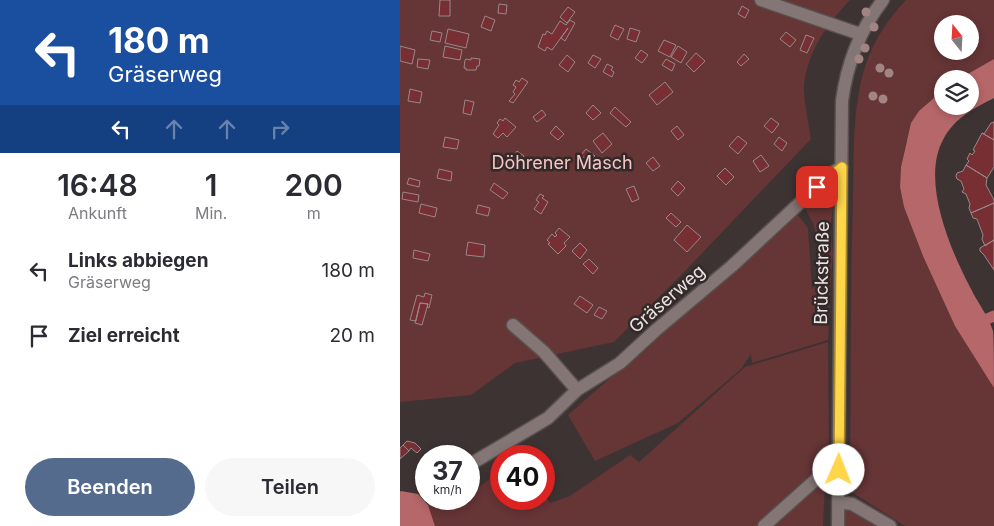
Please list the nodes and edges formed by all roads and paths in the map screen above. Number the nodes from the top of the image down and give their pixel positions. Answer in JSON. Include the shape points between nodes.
{"nodes":[{"id":1,"x":761,"y":0,"type":"edge"},
{"id":2,"x":883,"y":0,"type":"edge"},
{"id":3,"x":860,"y":34,"type":"junction"},
{"id":4,"x":842,"y":167,"type":"junction"},
{"id":5,"x":513,"y":325,"type":"dead end"},
{"id":6,"x":577,"y":390,"type":"junction"},
{"id":7,"x":480,"y":458,"type":"edge"},
{"id":8,"x":830,"y":469,"type":"junction"},
{"id":9,"x":838,"y":502,"type":"junction"},
{"id":10,"x":764,"y":526,"type":"edge"},
{"id":11,"x":838,"y":526,"type":"edge"},
{"id":12,"x":890,"y":526,"type":"edge"}],
"edges":[{"from":1,"to":3,"type":"street"},
{"from":2,"to":3,"type":"street","name":"Brückstraße"},
{"from":3,"to":4,"type":"street","name":"Brückstraße","via":[[844,85]]},
{"from":4,"to":6,"type":"street","name":"Gräserweg","via":[[620,363]]},
{"from":4,"to":8,"type":"street","name":"Brückstraße"},
{"from":5,"to":6,"type":"street","via":[[544,352]]},
{"from":6,"to":7,"type":"street","name":"Gräserweg","via":[[548,418]]},
{"from":8,"to":9,"type":"street","name":"Brückstraße"},
{"from":8,"to":10,"type":"street"},
{"from":9,"to":11,"type":"street","name":"Brückstraße"},
{"from":9,"to":12,"type":"street","via":[[852,504]]}]}
